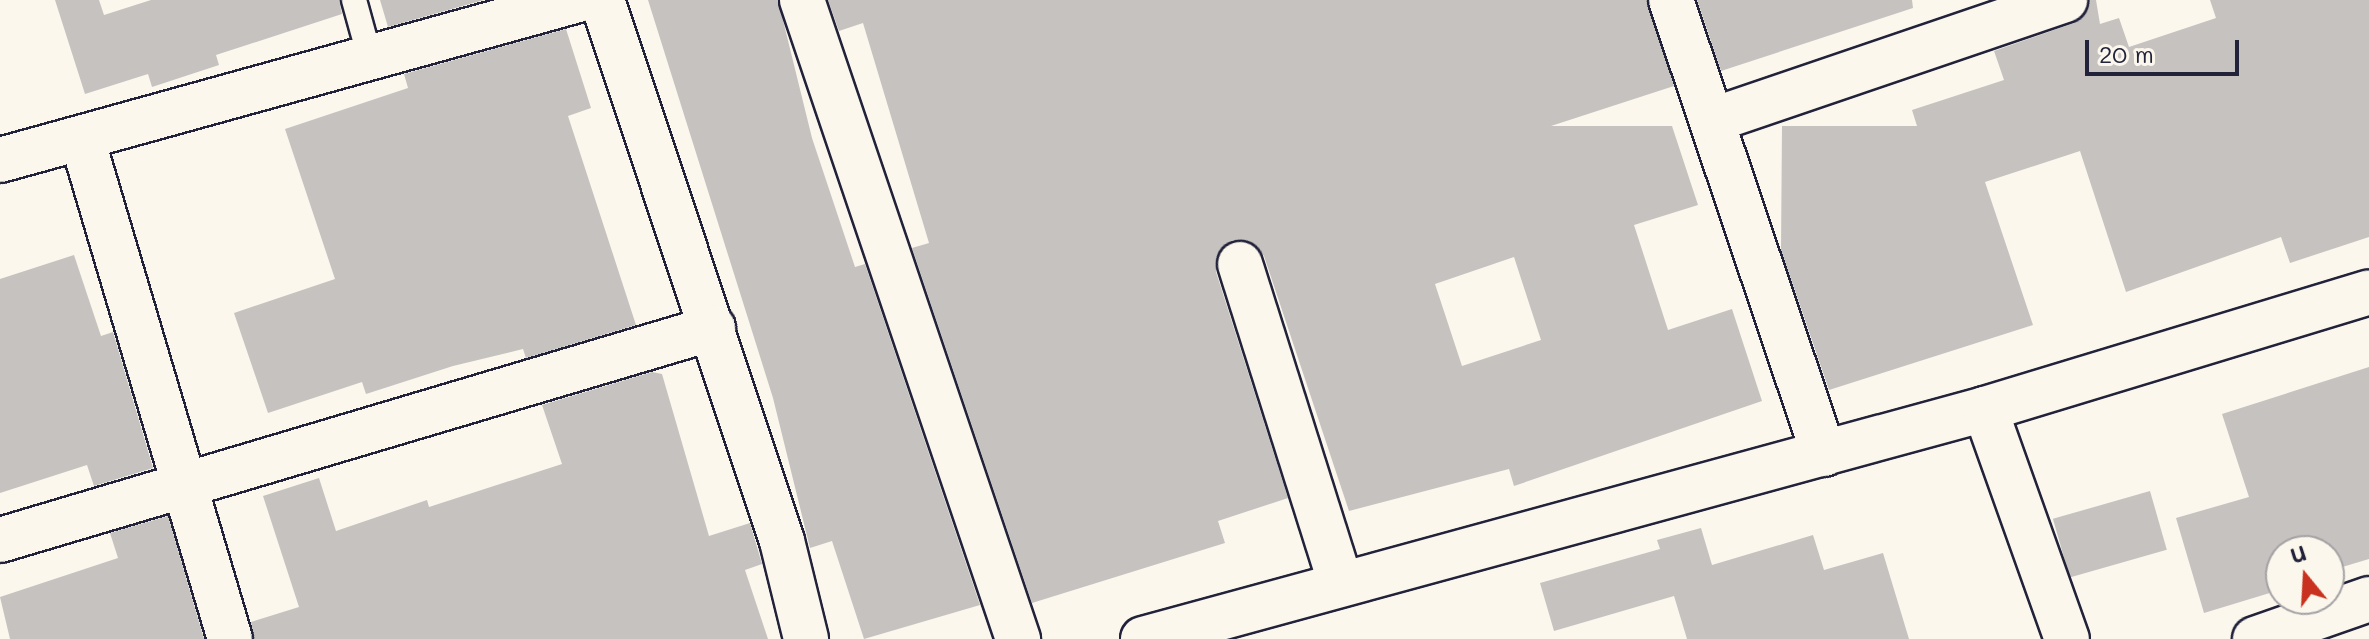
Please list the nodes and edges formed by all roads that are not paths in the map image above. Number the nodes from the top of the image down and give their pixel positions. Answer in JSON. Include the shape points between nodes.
{"nodes":[{"id":1,"x":354,"y":0,"type":"edge"},
{"id":2,"x":578,"y":0,"type":"edge"},
{"id":3,"x":602,"y":0,"type":"edge"},
{"id":4,"x":802,"y":0,"type":"edge"},
{"id":5,"x":1671,"y":0,"type":"edge"},
{"id":6,"x":2038,"y":4,"type":"edge"},
{"id":7,"x":370,"y":58,"type":"junction"},
{"id":8,"x":1713,"y":120,"type":"junction"},
{"id":9,"x":82,"y":139,"type":"junction"},
{"id":10,"x":0,"y":160,"type":"edge"},
{"id":11,"x":1240,"y":264,"type":"dead end"},
{"id":12,"x":2369,"y":292,"type":"edge"},
{"id":13,"x":713,"y":328,"type":"junction"},
{"id":14,"x":1985,"y":409,"type":"junction"},
{"id":15,"x":1824,"y":454,"type":"junction"},
{"id":16,"x":184,"y":484,"type":"junction"},
{"id":17,"x":0,"y":540,"type":"edge"},
{"id":18,"x":1340,"y":581,"type":"junction"},
{"id":19,"x":2369,"y":599,"type":"edge"},
{"id":20,"x":230,"y":639,"type":"edge"},
{"id":21,"x":806,"y":639,"type":"edge"},
{"id":22,"x":1018,"y":639,"type":"edge"},
{"id":23,"x":1143,"y":639,"type":"edge"},
{"id":24,"x":2067,"y":639,"type":"edge"},
{"id":25,"x":2255,"y":639,"type":"edge"}],
"edges":[{"from":1,"to":7,"type":"lane"},
{"from":2,"to":7,"type":"street"},
{"from":3,"to":13,"type":"street"},
{"from":4,"to":22,"type":"street"},
{"from":5,"to":8,"type":"street"},
{"from":6,"to":8,"type":"street"},
{"from":7,"to":9,"type":"street"},
{"from":8,"to":15,"type":"street"},
{"from":9,"to":10,"type":"street"},
{"from":9,"to":16,"type":"street"},
{"from":11,"to":18,"type":"street"},
{"from":12,"to":14,"type":"street"},
{"from":13,"to":16,"type":"street"},
{"from":13,"to":21,"type":"street"},
{"from":14,"to":15,"type":"street"},
{"from":14,"to":24,"type":"street"},
{"from":15,"to":18,"type":"street"},
{"from":16,"to":17,"type":"street"},
{"from":16,"to":20,"type":"street"},
{"from":18,"to":23,"type":"street"},
{"from":19,"to":25,"type":"street"}]}
